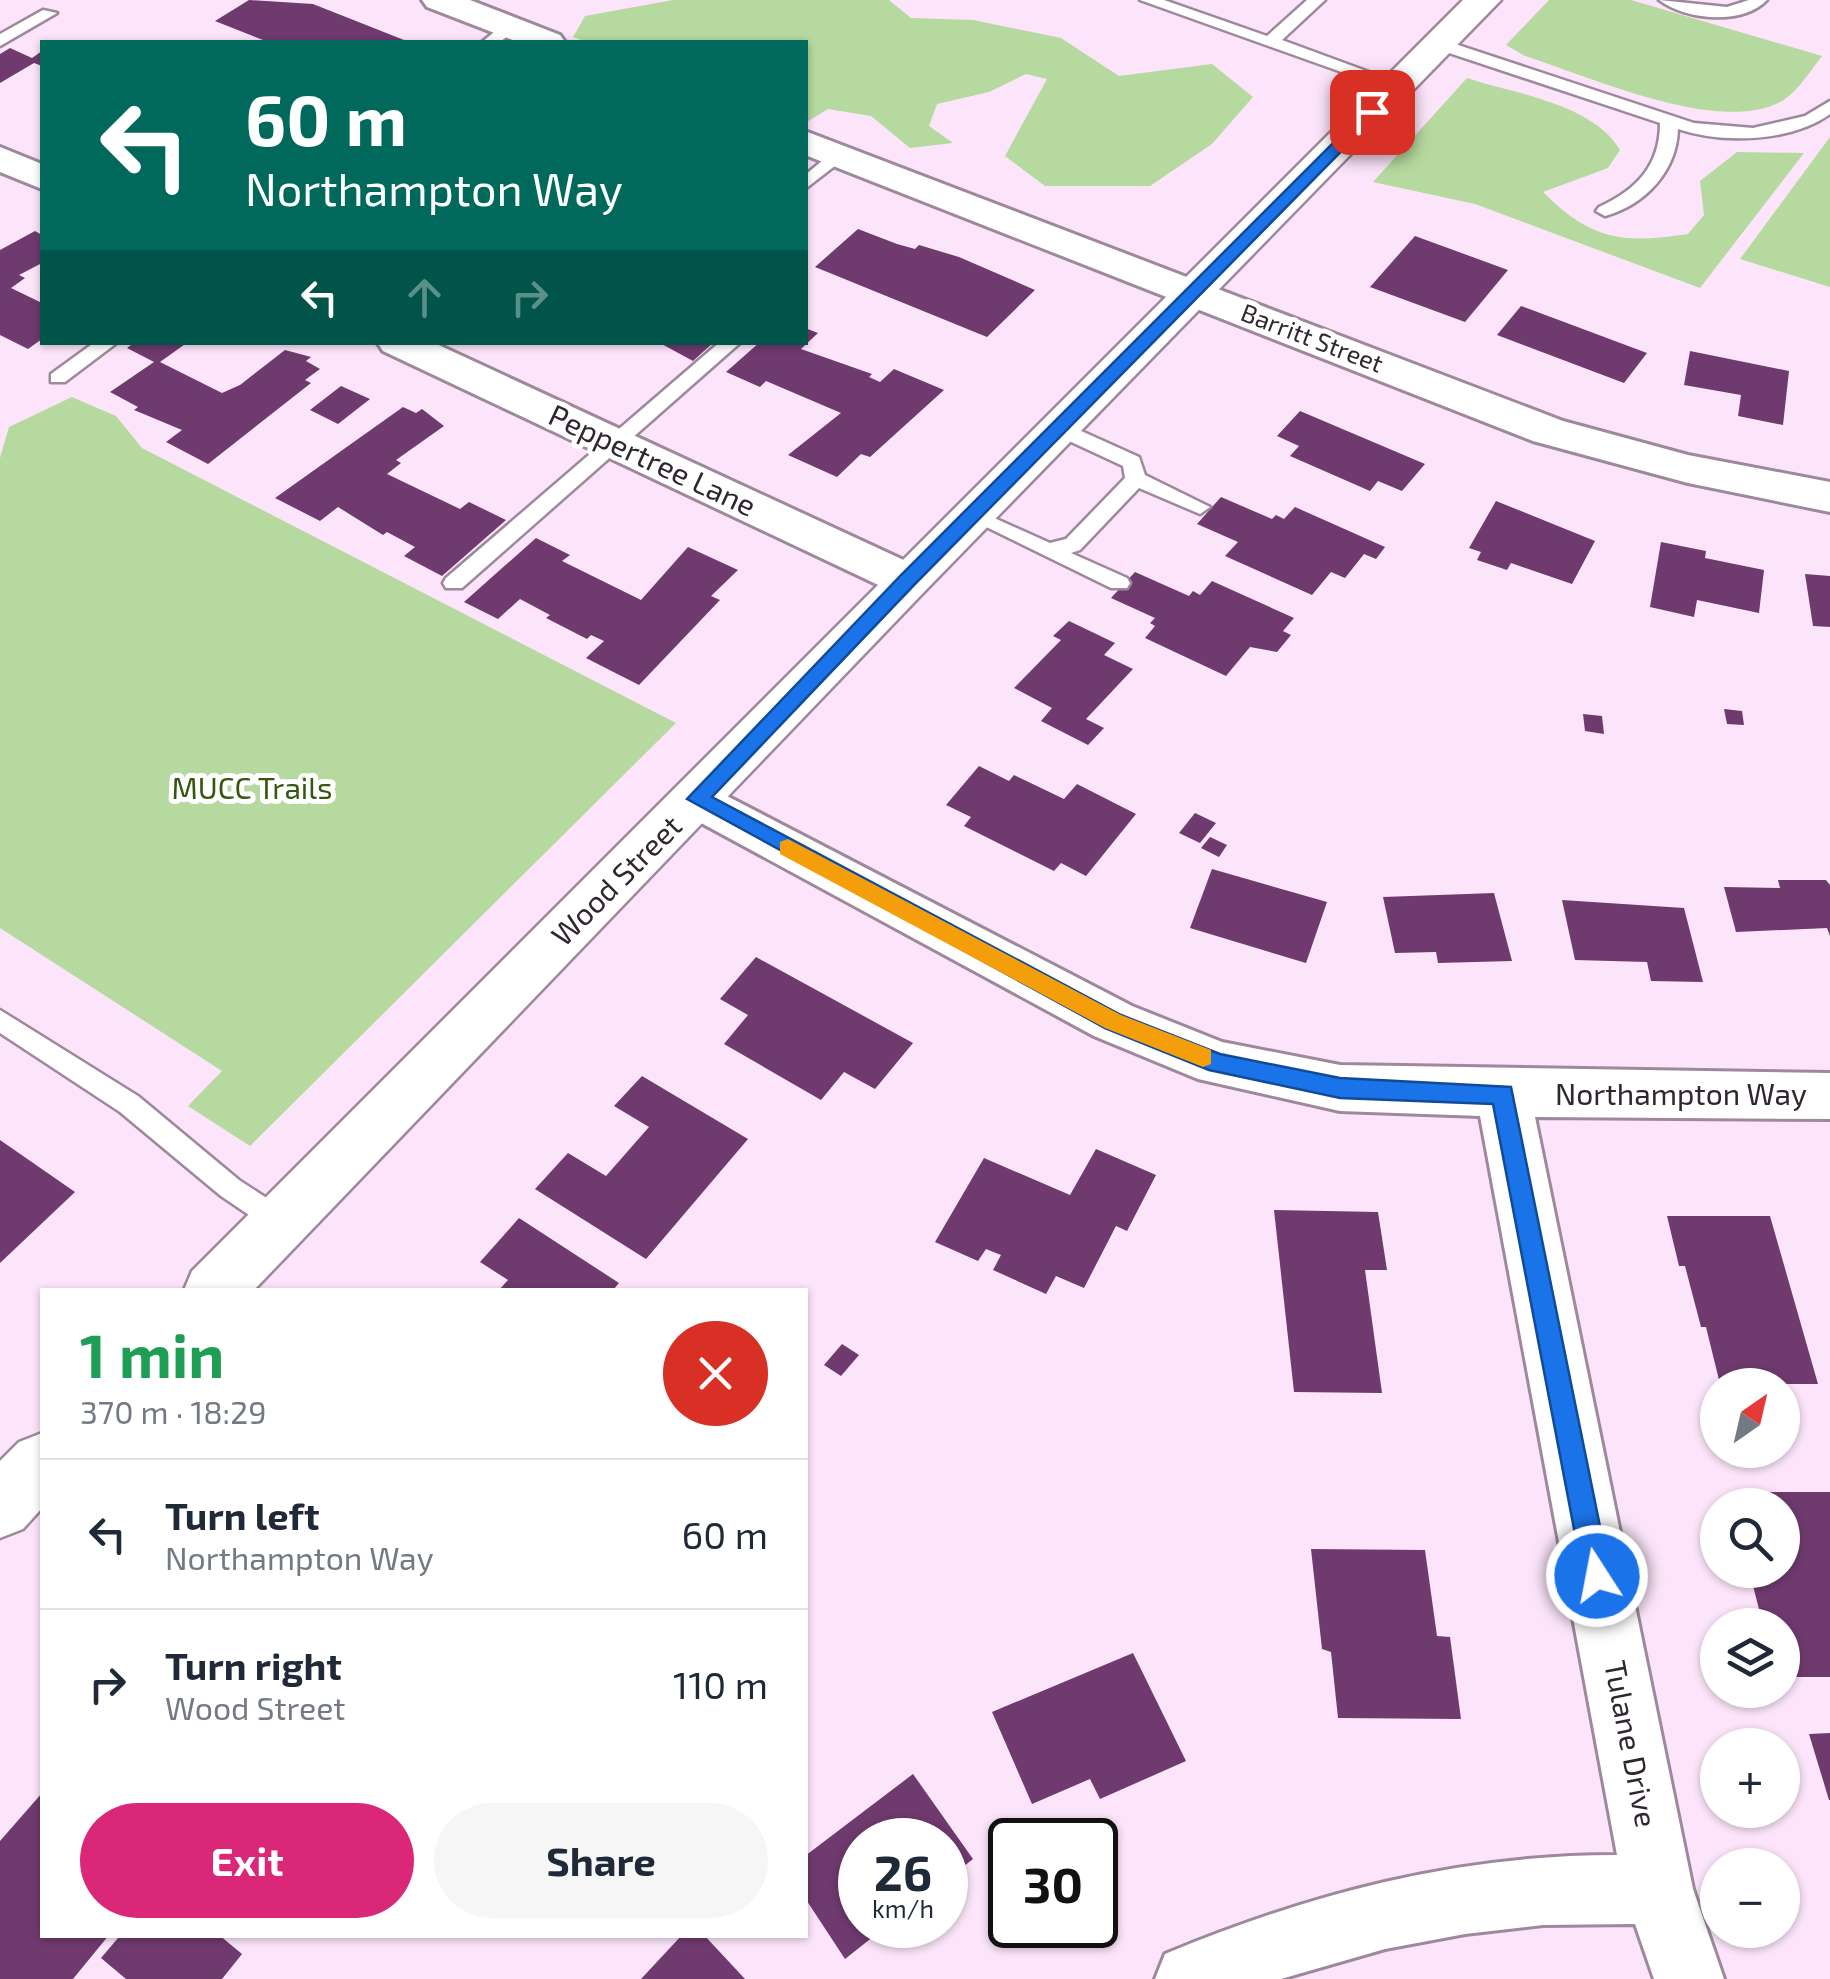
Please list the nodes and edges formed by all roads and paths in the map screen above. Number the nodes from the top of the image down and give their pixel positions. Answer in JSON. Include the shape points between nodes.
{"nodes":[{"id":1,"x":439,"y":0,"type":"edge"},
{"id":2,"x":1148,"y":0,"type":"edge"},
{"id":3,"x":1317,"y":0,"type":"edge"},
{"id":4,"x":1483,"y":0,"type":"edge"},
{"id":5,"x":1667,"y":0,"type":"edge"},
{"id":6,"x":1759,"y":0,"type":"edge"},
{"id":7,"x":50,"y":13,"type":"dead end"},
{"id":8,"x":500,"y":35,"type":"edge"},
{"id":9,"x":534,"y":40,"type":"edge"},
{"id":10,"x":0,"y":42,"type":"edge"},
{"id":11,"x":1270,"y":42,"type":"junction"},
{"id":12,"x":1440,"y":44,"type":"junction"},
{"id":13,"x":1398,"y":86,"type":"junction"},
{"id":14,"x":1830,"y":106,"type":"edge"},
{"id":15,"x":1669,"y":120,"type":"junction"},
{"id":16,"x":822,"y":148,"type":"edge"},
{"id":17,"x":0,"y":158,"type":"edge"},
{"id":18,"x":40,"y":177,"type":"edge"},
{"id":19,"x":808,"y":178,"type":"edge"},
{"id":20,"x":1605,"y":211,"type":"dead end"},
{"id":21,"x":1194,"y":293,"type":"junction"},
{"id":22,"x":106,"y":345,"type":"edge"},
{"id":23,"x":402,"y":345,"type":"edge"},
{"id":24,"x":729,"y":345,"type":"edge"},
{"id":25,"x":58,"y":378,"type":"dead end"},
{"id":26,"x":1059,"y":428,"type":"junction"},
{"id":27,"x":617,"y":444,"type":"junction"},
{"id":28,"x":1136,"y":479,"type":"junction"},
{"id":29,"x":1830,"y":497,"type":"edge"},
{"id":30,"x":1200,"y":506,"type":"dead end"},
{"id":31,"x":972,"y":515,"type":"junction"},
{"id":32,"x":1048,"y":551,"type":"junction"},
{"id":33,"x":908,"y":580,"type":"junction"},
{"id":34,"x":454,"y":583,"type":"dead end"},
{"id":35,"x":1119,"y":583,"type":"dead end"},
{"id":36,"x":698,"y":799,"type":"junction"},
{"id":37,"x":0,"y":1020,"type":"edge"},
{"id":38,"x":1502,"y":1094,"type":"junction"},
{"id":39,"x":1830,"y":1096,"type":"edge"},
{"id":40,"x":281,"y":1222,"type":"junction"},
{"id":41,"x":216,"y":1288,"type":"edge"},
{"id":42,"x":40,"y":1466,"type":"edge"},
{"id":43,"x":0,"y":1506,"type":"edge"},
{"id":44,"x":1658,"y":1889,"type":"junction"},
{"id":45,"x":1190,"y":1979,"type":"edge"},
{"id":46,"x":1689,"y":1979,"type":"edge"}],
"edges":[{"from":1,"to":8,"type":"street"},
{"from":2,"to":11,"type":"lane"},
{"from":3,"to":11,"type":"lane"},
{"from":4,"to":12,"type":"street","name":"Wood Street"},
{"from":5,"to":6,"type":"lane","via":[[1718,12],[1740,11]]},
{"from":7,"to":10,"type":"lane"},
{"from":8,"to":9,"type":"street"},
{"from":11,"to":13,"type":"lane"},
{"from":12,"to":13,"type":"street","name":"Wood Street"},
{"from":12,"to":15,"type":"lane"},
{"from":13,"to":21,"type":"street","name":"Wood Street"},
{"from":14,"to":15,"type":"lane","via":[[1811,120],[1753,133]]},
{"from":15,"to":20,"type":"lane","via":[[1667,151],[1652,183]]},
{"from":16,"to":19,"type":"lane"},
{"from":16,"to":21,"type":"street","name":"Barritt Street"},
{"from":17,"to":18,"type":"street"},
{"from":21,"to":26,"type":"street","name":"Wood Street"},
{"from":21,"to":29,"type":"street","name":"Barritt Street","via":[[1564,436],[1749,485]]},
{"from":22,"to":25,"type":"lane"},
{"from":23,"to":27,"type":"street","name":"Peppertree Lane"},
{"from":24,"to":27,"type":"lane"},
{"from":26,"to":28,"type":"lane","via":[[1132,462]]},
{"from":26,"to":31,"type":"street","name":"Wood Street"},
{"from":27,"to":33,"type":"street","name":"Peppertree Lane"},
{"from":27,"to":34,"type":"lane"},
{"from":28,"to":30,"type":"lane"},
{"from":28,"to":32,"type":"lane","via":[[1072,545]]},
{"from":31,"to":32,"type":"lane"},
{"from":31,"to":33,"type":"street","name":"Wood Street"},
{"from":32,"to":35,"type":"lane"},
{"from":33,"to":36,"type":"street","name":"Wood Street"},
{"from":36,"to":38,"type":"street","name":"Northampton Way","via":[[1113,1021],[1217,1063],[1340,1088]]},
{"from":36,"to":40,"type":"street","name":"Wood Street"},
{"from":37,"to":40,"type":"lane","via":[[129,1104]]},
{"from":38,"to":39,"type":"street","name":"Northampton Way"},
{"from":38,"to":44,"type":"street","name":"Tulane Drive"},
{"from":40,"to":41,"type":"street","name":"Wood Street"},
{"from":42,"to":43,"type":"street"},
{"from":44,"to":45,"type":"street","via":[[1504,1894],[1430,1908],[1338,1928]]},
{"from":44,"to":46,"type":"street","name":"Tulane Drive"}]}
